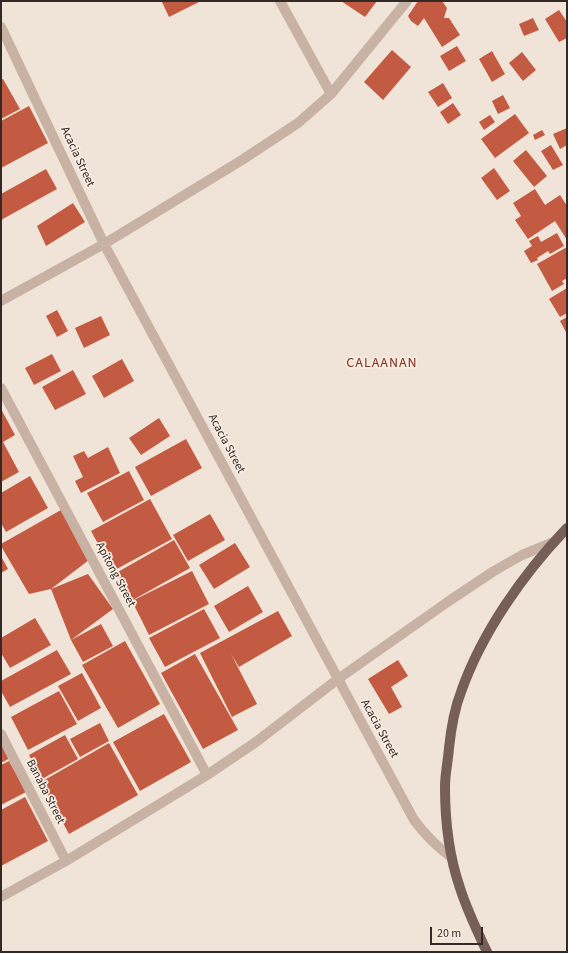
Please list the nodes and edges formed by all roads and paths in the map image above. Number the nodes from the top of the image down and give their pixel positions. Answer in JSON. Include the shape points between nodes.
{"nodes":[{"id":1,"x":280,"y":1,"type":"edge"},
{"id":2,"x":407,"y":1,"type":"edge"},
{"id":3,"x":1,"y":27,"type":"edge"},
{"id":4,"x":331,"y":94,"type":"junction"},
{"id":5,"x":104,"y":244,"type":"junction"},
{"id":6,"x":1,"y":301,"type":"edge"},
{"id":7,"x":1,"y":388,"type":"edge"},
{"id":8,"x":567,"y":528,"type":"edge"},
{"id":9,"x":554,"y":542,"type":"junction"},
{"id":10,"x":338,"y":679,"type":"junction"},
{"id":11,"x":1,"y":734,"type":"edge"},
{"id":12,"x":207,"y":775,"type":"junction"},
{"id":13,"x":452,"y":857,"type":"junction"},
{"id":14,"x":66,"y":861,"type":"junction"},
{"id":15,"x":1,"y":897,"type":"edge"},
{"id":16,"x":487,"y":952,"type":"edge"}],
"edges":[{"from":1,"to":4,"type":"street"},
{"from":2,"to":4,"type":"street"},
{"from":3,"to":5,"type":"street","name":"Acacia Street"},
{"from":4,"to":5,"type":"street","via":[[298,123]]},
{"from":5,"to":6,"type":"street"},
{"from":5,"to":10,"type":"street","name":"Acacia Street"},
{"from":7,"to":12,"type":"street","name":"Apitong Street"},
{"from":8,"to":9,"type":"main road"},
{"from":9,"to":10,"type":"street","via":[[522,555],[494,571]]},
{"from":9,"to":13,"type":"main road","via":[[514,593],[491,628],[460,693],[452,725],[445,785]]},
{"from":10,"to":12,"type":"street","via":[[256,742]]},
{"from":10,"to":13,"type":"street","name":"Acacia Street","via":[[414,820],[435,845]]},
{"from":11,"to":14,"type":"street","name":"Banaba Street"},
{"from":12,"to":14,"type":"street"},
{"from":13,"to":16,"type":"main road","via":[[462,895]]},
{"from":14,"to":15,"type":"street"}]}
